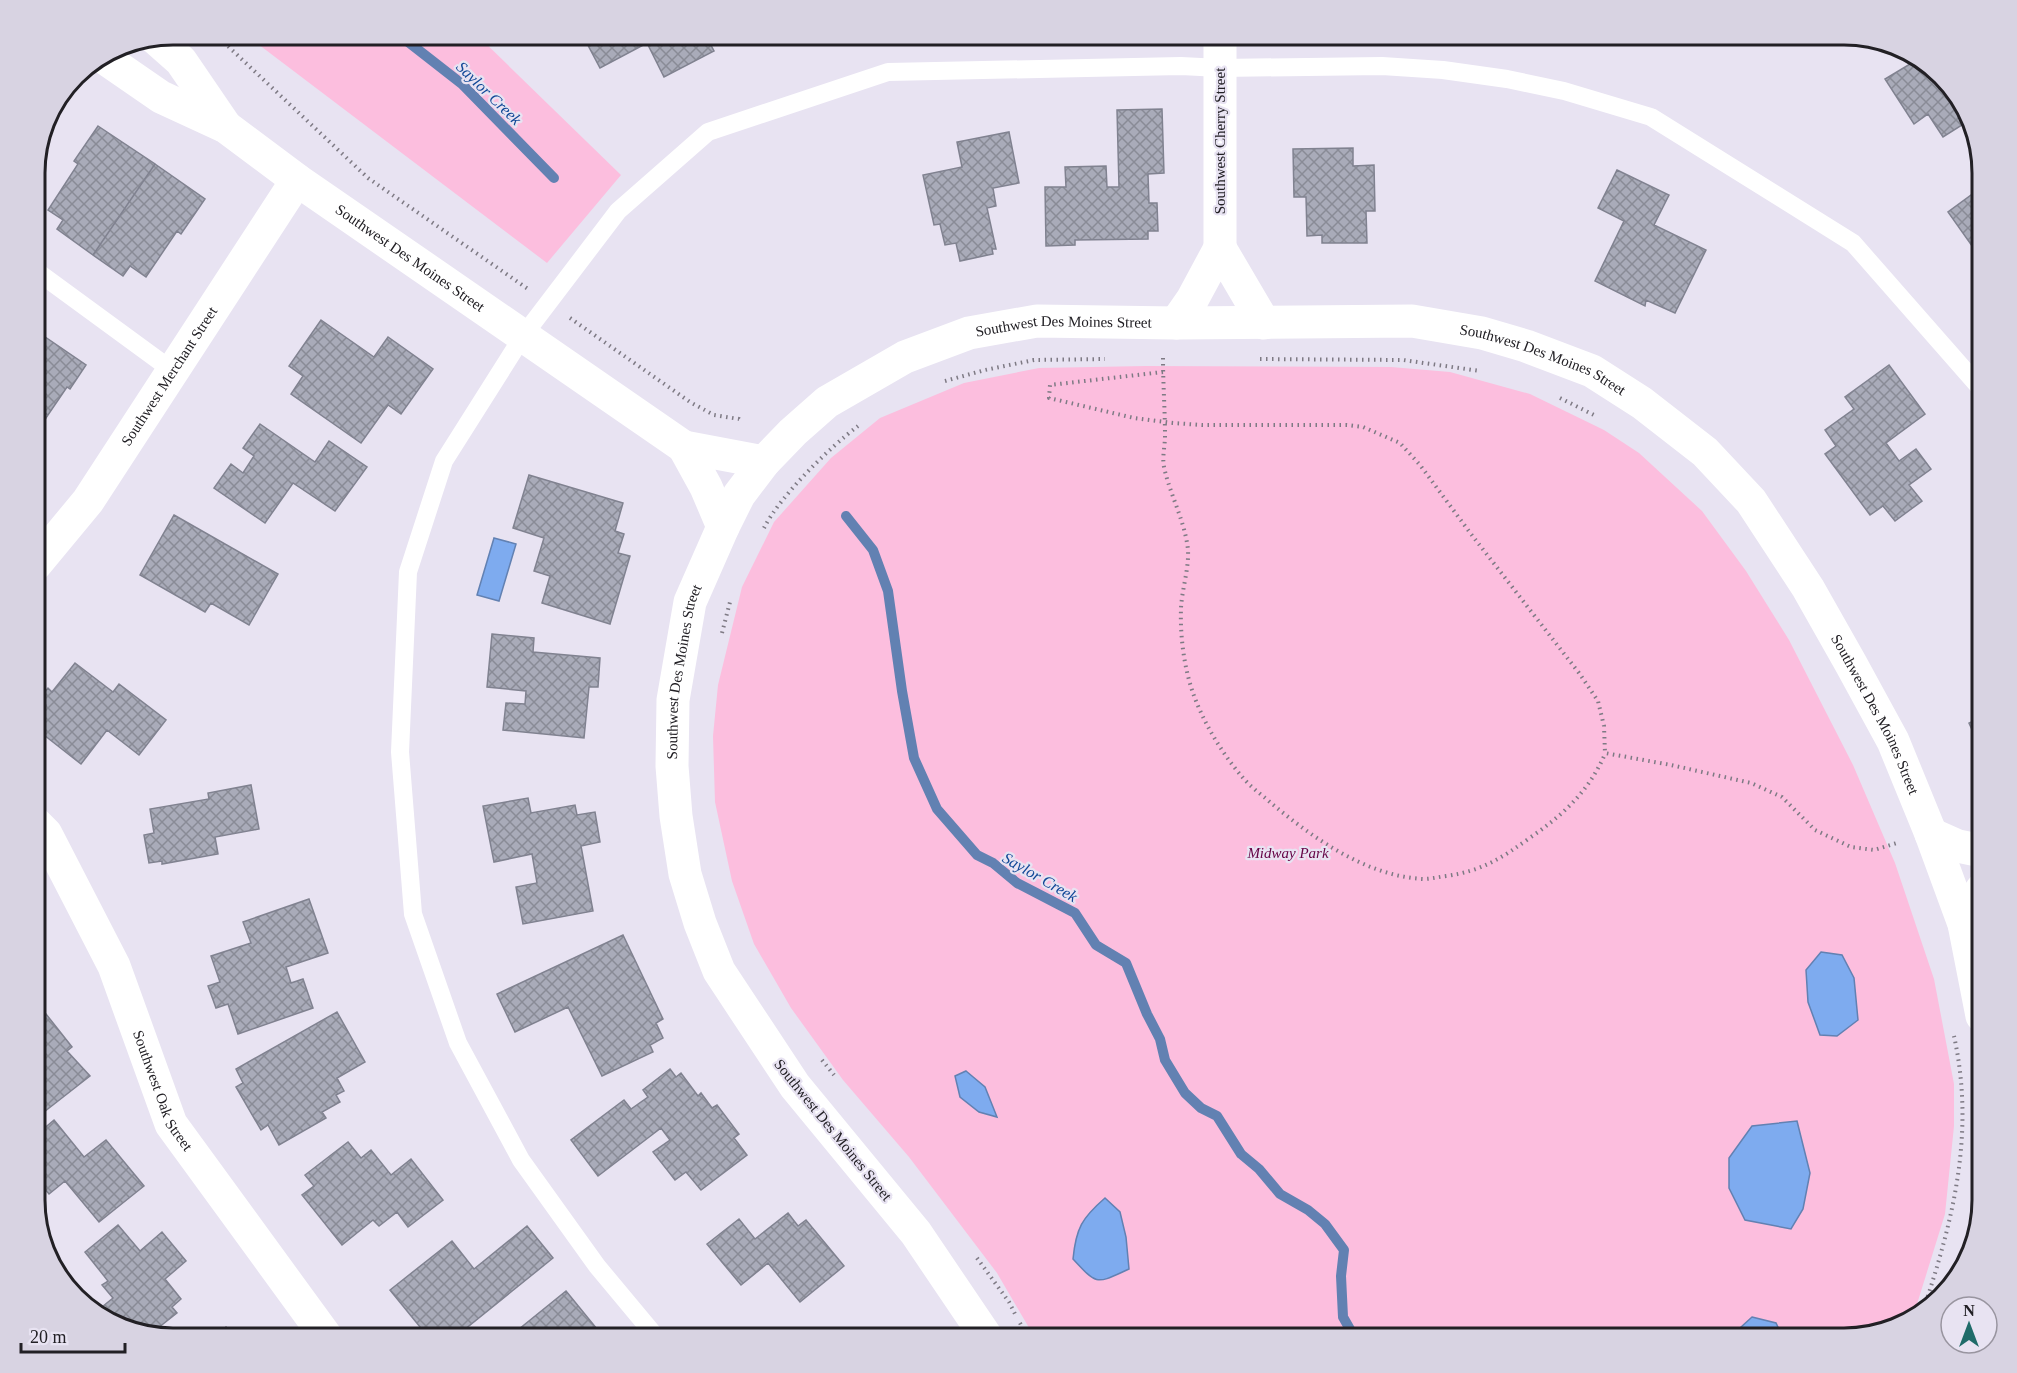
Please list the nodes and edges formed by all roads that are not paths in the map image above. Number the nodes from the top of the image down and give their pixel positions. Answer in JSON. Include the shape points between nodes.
{"nodes":[{"id":1,"x":163,"y":45,"type":"edge"},
{"id":2,"x":1220,"y":45,"type":"edge"},
{"id":3,"x":110,"y":62,"type":"edge"},
{"id":4,"x":1220,"y":68,"type":"junction"},
{"id":5,"x":226,"y":127,"type":"junction"},
{"id":6,"x":297,"y":180,"type":"junction"},
{"id":7,"x":1220,"y":248,"type":"junction"},
{"id":8,"x":45,"y":277,"type":"edge"},
{"id":9,"x":1176,"y":323,"type":"junction"},
{"id":10,"x":1264,"y":323,"type":"junction"},
{"id":11,"x":523,"y":336,"type":"junction"},
{"id":12,"x":173,"y":371,"type":"junction"},
{"id":13,"x":1972,"y":378,"type":"edge"},
{"id":14,"x":684,"y":447,"type":"junction"},
{"id":15,"x":764,"y":462,"type":"junction"},
{"id":16,"x":723,"y":527,"type":"junction"},
{"id":17,"x":45,"y":553,"type":"edge"},
{"id":18,"x":1929,"y":830,"type":"junction"},
{"id":19,"x":45,"y":834,"type":"edge"},
{"id":20,"x":1972,"y":849,"type":"edge"},
{"id":21,"x":1972,"y":907,"type":"edge"},
{"id":22,"x":1964,"y":924,"type":"junction"},
{"id":23,"x":1972,"y":963,"type":"edge"},
{"id":24,"x":320,"y":1328,"type":"edge"},
{"id":25,"x":649,"y":1328,"type":"edge"},
{"id":26,"x":980,"y":1328,"type":"edge"}],
"edges":[{"from":1,"to":5,"type":"street","name":"Southwest Des Moines Street","via":[[181,61]]},
{"from":2,"to":4,"type":"street","name":"Southwest Cherry Street"},
{"from":3,"to":5,"type":"street","name":"Southwest Des Moines Street","via":[[160,97]]},
{"from":4,"to":7,"type":"street","name":"Southwest Cherry Street"},
{"from":4,"to":11,"type":"lane","via":[[888,72],[708,132],[618,211]]},
{"from":4,"to":13,"type":"lane","via":[[1382,66],[1443,70],[1564,91],[1651,117],[1853,243]]},
{"from":5,"to":6,"type":"street","name":"Southwest Des Moines Street"},
{"from":6,"to":11,"type":"street","name":"Southwest Des Moines Street"},
{"from":6,"to":12,"type":"street","name":"Southwest Merchant Street"},
{"from":7,"to":9,"type":"street","name":"Southwest Cherry Street"},
{"from":7,"to":10,"type":"street"},
{"from":8,"to":12,"type":"lane"},
{"from":9,"to":10,"type":"street","name":"Southwest Des Moines Street"},
{"from":9,"to":15,"type":"street","name":"Southwest Des Moines Street","via":[[1036,321],[969,333],[905,357],[828,402]]},
{"from":10,"to":18,"type":"street","name":"Southwest Des Moines Street","via":[[1412,321],[1482,333],[1592,371],[1642,403],[1705,452],[1751,501],[1808,588],[1893,741]]},
{"from":11,"to":14,"type":"street","name":"Southwest Des Moines Street"},
{"from":11,"to":25,"type":"lane","via":[[444,461],[408,572],[399,752],[413,914],[458,1043],[521,1160],[597,1266]]},
{"from":12,"to":17,"type":"street","name":"Southwest Merchant Street","via":[[88,501]]},
{"from":14,"to":15,"type":"street","name":"Southwest Des Moines Street"},
{"from":14,"to":16,"type":"street","name":"Southwest Des Moines Street"},
{"from":15,"to":16,"type":"street","name":"Southwest Des Moines Street","via":[[739,495]]},
{"from":16,"to":26,"type":"street","name":"Southwest Des Moines Street","via":[[690,602],[673,700],[676,816],[685,874],[700,923],[719,971],[788,1076],[916,1233]]},
{"from":18,"to":20,"type":"street","via":[[1958,846]]},
{"from":18,"to":22,"type":"street","name":"Southwest Des Moines Street"},
{"from":19,"to":24,"type":"street","name":"Southwest Oak Street","via":[[114,966],[171,1124]]},
{"from":21,"to":22,"type":"street"},
{"from":22,"to":23,"type":"street","name":"Southwest Des Moines Street"}]}
